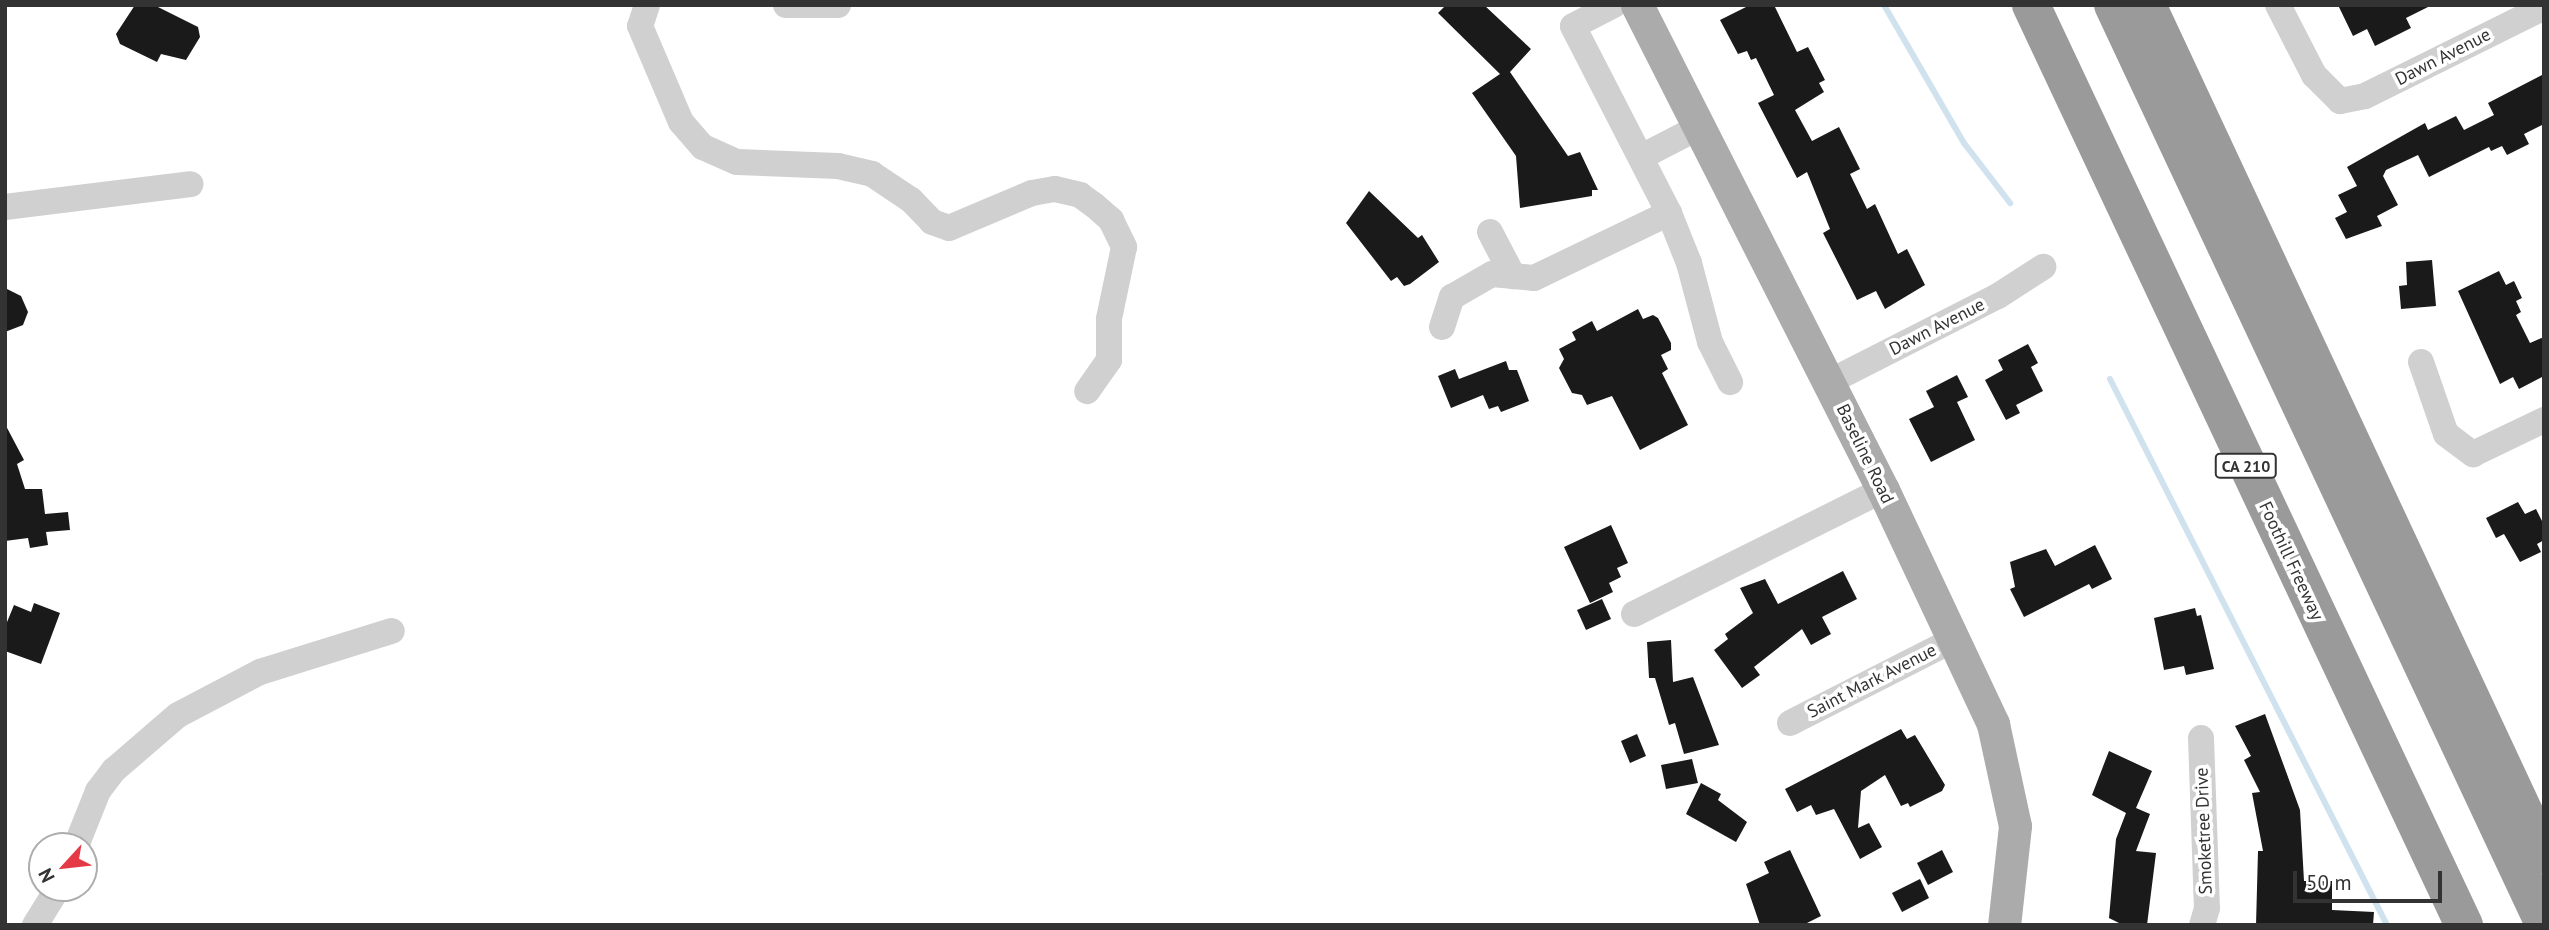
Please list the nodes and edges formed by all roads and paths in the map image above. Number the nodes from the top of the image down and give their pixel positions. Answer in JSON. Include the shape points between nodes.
{"nodes":[{"id":1,"x":647,"y":5,"type":"edge"},
{"id":2,"x":786,"y":5,"type":"edge"},
{"id":3,"x":838,"y":5,"type":"edge"},
{"id":4,"x":1614,"y":5,"type":"edge"},
{"id":5,"x":1637,"y":5,"type":"edge"},
{"id":6,"x":2031,"y":5,"type":"edge"},
{"id":7,"x":2055,"y":5,"type":"edge"},
{"id":8,"x":2113,"y":5,"type":"edge"},
{"id":9,"x":2147,"y":5,"type":"edge"},
{"id":10,"x":2278,"y":5,"type":"edge"},
{"id":11,"x":2544,"y":7,"type":"edge"},
{"id":12,"x":1699,"y":127,"type":"junction"},
{"id":13,"x":1641,"y":158,"type":"junction"},
{"id":14,"x":191,"y":184,"type":"dead end"},
{"id":15,"x":5,"y":207,"type":"edge"},
{"id":16,"x":1669,"y":213,"type":"junction"},
{"id":17,"x":1490,"y":232,"type":"dead end"},
{"id":18,"x":2043,"y":267,"type":"dead end"},
{"id":19,"x":1513,"y":276,"type":"junction"},
{"id":20,"x":1442,"y":327,"type":"dead end"},
{"id":21,"x":2421,"y":362,"type":"dead end"},
{"id":22,"x":1730,"y":382,"type":"dead end"},
{"id":23,"x":1829,"y":382,"type":"junction"},
{"id":24,"x":1087,"y":391,"type":"dead end"},
{"id":25,"x":2544,"y":419,"type":"edge"},
{"id":26,"x":1883,"y":490,"type":"junction"},
{"id":27,"x":1634,"y":614,"type":"dead end"},
{"id":28,"x":392,"y":631,"type":"dead end"},
{"id":29,"x":1955,"y":639,"type":"junction"},
{"id":30,"x":1790,"y":723,"type":"dead end"},
{"id":31,"x":2201,"y":737,"type":"dead end"},
{"id":32,"x":82,"y":832,"type":"edge"},
{"id":33,"x":2544,"y":855,"type":"edge"},
{"id":34,"x":49,"y":902,"type":"edge"},
{"id":35,"x":2544,"y":924,"type":"edge"},
{"id":36,"x":35,"y":925,"type":"edge"},
{"id":37,"x":2004,"y":925,"type":"edge"},
{"id":38,"x":2202,"y":925,"type":"edge"},
{"id":39,"x":2464,"y":925,"type":"edge"},
{"id":40,"x":2487,"y":925,"type":"edge"}],
"edges":[{"from":1,"to":24,"type":"street","via":[[640,26],[681,122],[704,147],[737,162],[838,166],[872,174],[911,200],[932,222],[949,228],[1032,193],[1055,189],[1080,195],[1094,205],[1111,220],[1124,247],[1109,319],[1109,360]]},
{"from":2,"to":3,"type":"street"},
{"from":4,"to":13,"type":"street","via":[[1573,26]]},
{"from":5,"to":12,"type":"main road","name":"Baseline Road"},
{"from":6,"to":39,"type":"highway","name":"Foothill Freeway","number":"CA 210"},
{"from":7,"to":40,"type":"highway"},
{"from":8,"to":35,"type":"highway"},
{"from":9,"to":33,"type":"highway"},
{"from":10,"to":11,"type":"street","name":"Dawn Avenue","via":[[2314,75],[2340,101],[2365,96]]},
{"from":12,"to":13,"type":"street"},
{"from":12,"to":23,"type":"main road","name":"Baseline Road"},
{"from":13,"to":16,"type":"street"},
{"from":14,"to":15,"type":"street"},
{"from":16,"to":19,"type":"street","via":[[1534,278]]},
{"from":16,"to":22,"type":"street","via":[[1689,263],[1710,342]]},
{"from":17,"to":19,"type":"street"},
{"from":18,"to":23,"type":"street","name":"Dawn Avenue","via":[[1998,296]]},
{"from":19,"to":20,"type":"street","via":[[1492,274],[1452,297]]},
{"from":21,"to":25,"type":"street","via":[[2446,434],[2473,454]]},
{"from":23,"to":26,"type":"main road","name":"Baseline Road"},
{"from":26,"to":27,"type":"street"},
{"from":26,"to":29,"type":"main road","name":"Baseline Road"},
{"from":28,"to":32,"type":"street","via":[[260,672],[178,715],[114,770],[98,791]]},
{"from":29,"to":30,"type":"street","name":"Saint Mark Avenue"},
{"from":29,"to":37,"type":"main road","name":"Baseline Road","via":[[1993,724],[2007,771],[2015,826]]},
{"from":31,"to":38,"type":"street","name":"Smoketree Drive","via":[[2207,908]]},
{"from":34,"to":36,"type":"street"}]}
